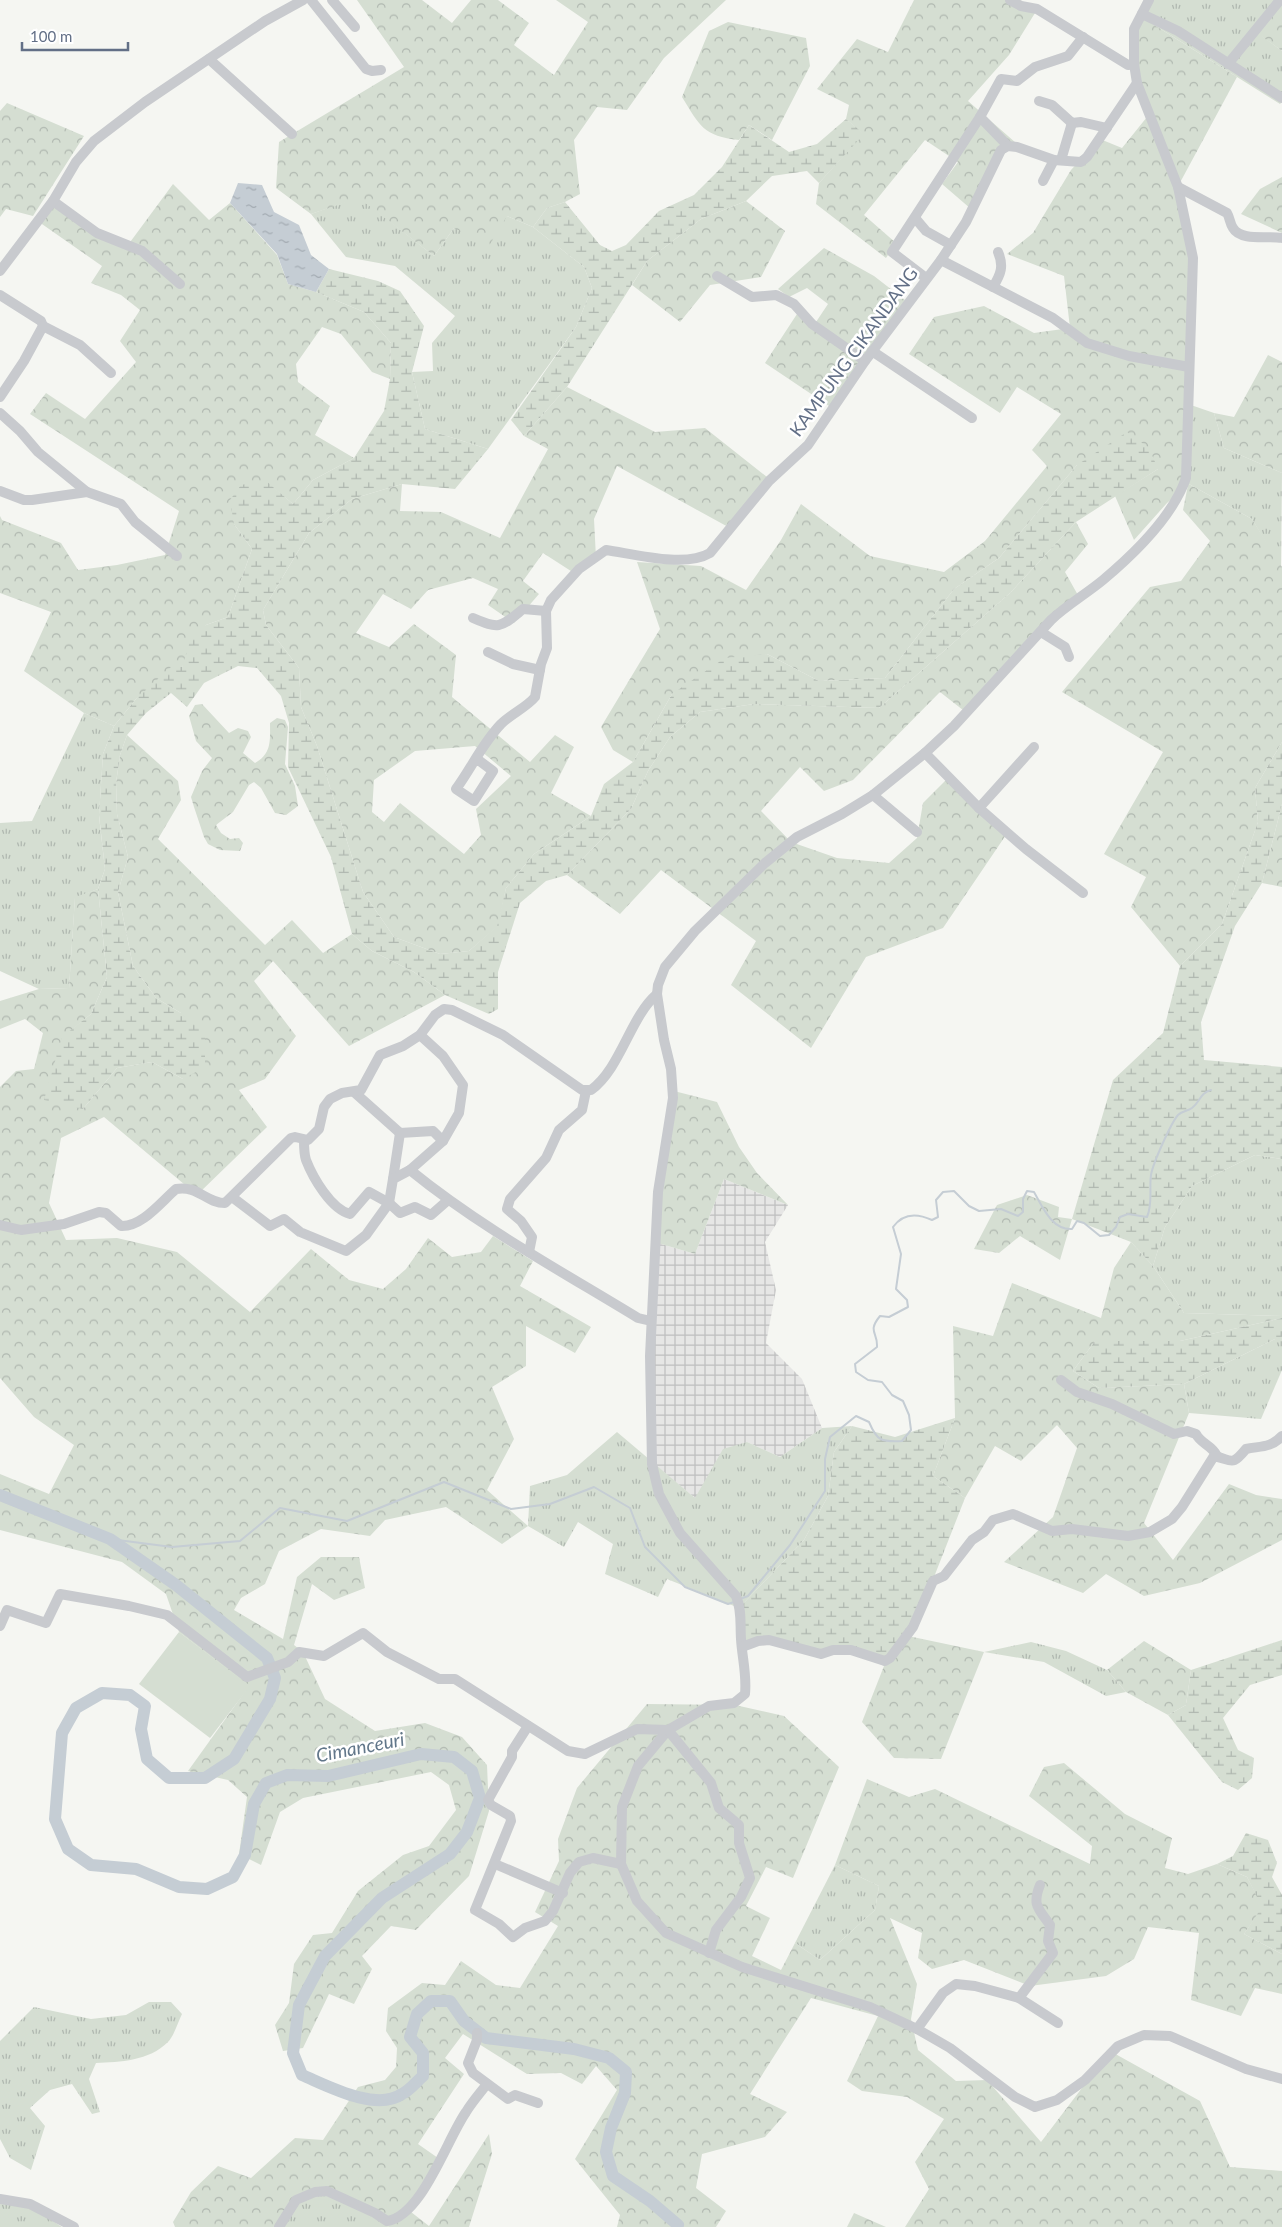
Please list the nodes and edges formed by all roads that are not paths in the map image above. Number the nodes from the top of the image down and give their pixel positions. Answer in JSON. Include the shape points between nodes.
{"nodes":[{"id":1,"x":303,"y":0,"type":"edge"},
{"id":2,"x":311,"y":0,"type":"edge"},
{"id":3,"x":332,"y":0,"type":"edge"},
{"id":4,"x":1010,"y":0,"type":"edge"},
{"id":5,"x":1149,"y":0,"type":"edge"},
{"id":6,"x":1280,"y":0,"type":"edge"},
{"id":7,"x":1142,"y":14,"type":"junction"},
{"id":8,"x":355,"y":26,"type":"dead end"},
{"id":9,"x":1083,"y":37,"type":"junction"},
{"id":10,"x":209,"y":59,"type":"junction"},
{"id":11,"x":1134,"y":64,"type":"junction"},
{"id":12,"x":1228,"y":64,"type":"junction"},
{"id":13,"x":381,"y":70,"type":"dead end"},
{"id":14,"x":1138,"y":83,"type":"junction"},
{"id":15,"x":1282,"y":98,"type":"edge"},
{"id":16,"x":1039,"y":101,"type":"dead end"},
{"id":17,"x":980,"y":117,"type":"junction"},
{"id":18,"x":1072,"y":123,"type":"junction"},
{"id":19,"x":1107,"y":128,"type":"junction"},
{"id":20,"x":292,"y":134,"type":"dead end"},
{"id":21,"x":1008,"y":146,"type":"junction"},
{"id":22,"x":1058,"y":160,"type":"junction"},
{"id":23,"x":1042,"y":181,"type":"dead end"},
{"id":24,"x":1178,"y":187,"type":"junction"},
{"id":25,"x":53,"y":201,"type":"junction"},
{"id":26,"x":915,"y":218,"type":"junction"},
{"id":27,"x":1282,"y":238,"type":"edge"},
{"id":28,"x":951,"y":245,"type":"junction"},
{"id":29,"x":998,"y":252,"type":"dead end"},
{"id":30,"x":941,"y":260,"type":"junction"},
{"id":31,"x":0,"y":271,"type":"edge"},
{"id":32,"x":717,"y":276,"type":"dead end"},
{"id":33,"x":926,"y":278,"type":"junction"},
{"id":34,"x":180,"y":284,"type":"dead end"},
{"id":35,"x":993,"y":288,"type":"junction"},
{"id":36,"x":0,"y":295,"type":"edge"},
{"id":37,"x":43,"y":326,"type":"junction"},
{"id":38,"x":872,"y":350,"type":"junction"},
{"id":39,"x":865,"y":360,"type":"junction"},
{"id":40,"x":1189,"y":367,"type":"junction"},
{"id":41,"x":112,"y":373,"type":"dead end"},
{"id":42,"x":0,"y":397,"type":"edge"},
{"id":43,"x":0,"y":413,"type":"edge"},
{"id":44,"x":972,"y":418,"type":"dead end"},
{"id":45,"x":0,"y":491,"type":"edge"},
{"id":46,"x":87,"y":492,"type":"junction"},
{"id":47,"x":178,"y":556,"type":"dead end"},
{"id":48,"x":546,"y":611,"type":"junction"},
{"id":49,"x":473,"y":618,"type":"dead end"},
{"id":50,"x":1041,"y":632,"type":"junction"},
{"id":51,"x":488,"y":652,"type":"dead end"},
{"id":52,"x":1069,"y":657,"type":"dead end"},
{"id":53,"x":540,"y":670,"type":"junction"},
{"id":54,"x":1034,"y":747,"type":"dead end"},
{"id":55,"x":925,"y":753,"type":"junction"},
{"id":56,"x":477,"y":759,"type":"dead end"},
{"id":57,"x":873,"y":795,"type":"junction"},
{"id":58,"x":979,"y":808,"type":"junction"},
{"id":59,"x":917,"y":832,"type":"dead end"},
{"id":60,"x":1083,"y":893,"type":"dead end"},
{"id":61,"x":657,"y":994,"type":"junction"},
{"id":62,"x":420,"y":1035,"type":"junction"},
{"id":63,"x":586,"y":1091,"type":"junction"},
{"id":64,"x":354,"y":1092,"type":"junction"},
{"id":65,"x":400,"y":1133,"type":"junction"},
{"id":66,"x":304,"y":1140,"type":"junction"},
{"id":67,"x":444,"y":1141,"type":"junction"},
{"id":68,"x":410,"y":1170,"type":"junction"},
{"id":69,"x":393,"y":1179,"type":"junction"},
{"id":70,"x":232,"y":1196,"type":"junction"},
{"id":71,"x":448,"y":1201,"type":"junction"},
{"id":72,"x":389,"y":1203,"type":"junction"},
{"id":73,"x":0,"y":1225,"type":"edge"},
{"id":74,"x":529,"y":1252,"type":"junction"},
{"id":75,"x":651,"y":1321,"type":"junction"},
{"id":76,"x":1061,"y":1380,"type":"dead end"},
{"id":77,"x":1282,"y":1436,"type":"edge"},
{"id":78,"x":1217,"y":1456,"type":"junction"},
{"id":79,"x":0,"y":1626,"type":"edge"},
{"id":80,"x":742,"y":1647,"type":"junction"},
{"id":81,"x":528,"y":1726,"type":"junction"},
{"id":82,"x":668,"y":1730,"type":"junction"},
{"id":83,"x":494,"y":1864,"type":"junction"},
{"id":84,"x":622,"y":1864,"type":"junction"},
{"id":85,"x":1040,"y":1886,"type":"dead end"},
{"id":86,"x":563,"y":1893,"type":"junction"},
{"id":87,"x":709,"y":1953,"type":"junction"},
{"id":88,"x":1020,"y":1998,"type":"junction"},
{"id":89,"x":1058,"y":2023,"type":"dead end"},
{"id":90,"x":917,"y":2029,"type":"junction"},
{"id":91,"x":477,"y":2033,"type":"dead end"},
{"id":92,"x":1282,"y":2079,"type":"edge"},
{"id":93,"x":487,"y":2084,"type":"junction"},
{"id":94,"x":538,"y":2103,"type":"dead end"},
{"id":95,"x":0,"y":2199,"type":"edge"},
{"id":96,"x":74,"y":2227,"type":"edge"},
{"id":97,"x":279,"y":2227,"type":"edge"}],
"edges":[{"from":1,"to":10,"type":"street"},
{"from":2,"to":13,"type":"street","via":[[366,69]]},
{"from":3,"to":8,"type":"street"},
{"from":4,"to":9,"type":"street","via":[[1037,9]]},
{"from":5,"to":7,"type":"street"},
{"from":6,"to":12,"type":"street"},
{"from":7,"to":11,"type":"street","via":[[1134,29]]},
{"from":7,"to":12,"type":"street","via":[[1178,31]]},
{"from":9,"to":11,"type":"street","via":[[1128,64]]},
{"from":9,"to":17,"type":"street","via":[[1068,56],[1035,67],[1017,81],[1001,78]]},
{"from":10,"to":20,"type":"street"},
{"from":10,"to":25,"type":"street","via":[[136,107],[94,141],[76,162]]},
{"from":11,"to":14,"type":"street"},
{"from":12,"to":15,"type":"street"},
{"from":14,"to":19,"type":"street"},
{"from":14,"to":24,"type":"street"},
{"from":16,"to":18,"type":"street","via":[[1052,105]]},
{"from":17,"to":21,"type":"street"},
{"from":17,"to":26,"type":"street"},
{"from":18,"to":19,"type":"street"},
{"from":18,"to":22,"type":"street"},
{"from":19,"to":22,"type":"street","via":[[1081,162]]},
{"from":21,"to":22,"type":"street"},
{"from":21,"to":28,"type":"street","name":"KAMPUNG CIKANDANG","via":[[1001,150],[966,222]]},
{"from":22,"to":23,"type":"street"},
{"from":24,"to":27,"type":"street","via":[[1227,213],[1238,232],[1258,238]]},
{"from":24,"to":40,"type":"street","via":[[1193,258]]},
{"from":25,"to":31,"type":"street"},
{"from":25,"to":34,"type":"street","via":[[97,233],[142,251]]},
{"from":26,"to":28,"type":"street","via":[[926,231]]},
{"from":26,"to":33,"type":"street","via":[[892,252]]},
{"from":28,"to":30,"type":"street","name":"KAMPUNG CIKANDANG"},
{"from":29,"to":35,"type":"street","via":[[1002,272]]},
{"from":30,"to":33,"type":"street","name":"KAMPUNG CIKANDANG"},
{"from":30,"to":35,"type":"street"},
{"from":32,"to":39,"type":"street","via":[[752,297],[776,295],[794,304],[812,324]]},
{"from":33,"to":38,"type":"street","name":"KAMPUNG CIKANDANG"},
{"from":35,"to":40,"type":"street","via":[[1053,318],[1087,343],[1130,356]]},
{"from":36,"to":37,"type":"street","via":[[42,321]]},
{"from":37,"to":41,"type":"street","via":[[80,345]]},
{"from":37,"to":42,"type":"street"},
{"from":38,"to":39,"type":"street","name":"KAMPUNG CIKANDANG"},
{"from":38,"to":44,"type":"street"},
{"from":39,"to":48,"type":"street","name":"KAMPUNG CIKANDANG","via":[[808,445],[769,481],[710,553],[692,560],[606,550],[579,569],[551,600]]},
{"from":40,"to":50,"type":"street","via":[[1186,478],[1181,492],[1173,506],[1126,560],[1067,605]]},
{"from":43,"to":46,"type":"street","via":[[38,452]]},
{"from":45,"to":46,"type":"street","via":[[24,500]]},
{"from":46,"to":47,"type":"street","via":[[121,504],[135,522]]},
{"from":48,"to":49,"type":"street","via":[[522,609],[508,622],[492,627]]},
{"from":48,"to":53,"type":"street","via":[[547,648]]},
{"from":50,"to":52,"type":"street","via":[[1059,642]]},
{"from":50,"to":55,"type":"street"},
{"from":51,"to":53,"type":"street","via":[[513,664]]},
{"from":53,"to":56,"type":"street","via":[[535,698],[518,710],[480,748]]},
{"from":54,"to":58,"type":"street"},
{"from":55,"to":57,"type":"street"},
{"from":55,"to":58,"type":"street"},
{"from":57,"to":59,"type":"street"},
{"from":57,"to":61,"type":"street","via":[[797,837],[765,862],[665,967]]},
{"from":58,"to":60,"type":"street"},
{"from":61,"to":63,"type":"street","via":[[598,1085]]},
{"from":61,"to":75,"type":"street","via":[[673,1098],[658,1192]]},
{"from":62,"to":63,"type":"street","via":[[435,1015],[444,1009],[452,1010],[503,1035]]},
{"from":62,"to":64,"type":"street","via":[[380,1056],[365,1086]]},
{"from":62,"to":67,"type":"street","via":[[443,1056],[463,1085],[459,1113]]},
{"from":63,"to":74,"type":"street","via":[[582,1110],[559,1130],[546,1158],[510,1199],[507,1209],[532,1237]]},
{"from":64,"to":65,"type":"street"},
{"from":64,"to":66,"type":"street","via":[[330,1099],[324,1107],[319,1129]]},
{"from":65,"to":67,"type":"street","via":[[434,1131]]},
{"from":65,"to":69,"type":"street"},
{"from":66,"to":70,"type":"street","via":[[295,1136],[291,1138]]},
{"from":66,"to":72,"type":"street","via":[[306,1159],[321,1187],[342,1212],[350,1214],[370,1192]]},
{"from":67,"to":68,"type":"street"},
{"from":68,"to":69,"type":"street"},
{"from":68,"to":71,"type":"street"},
{"from":69,"to":72,"type":"street"},
{"from":70,"to":72,"type":"street","via":[[270,1226],[284,1219],[300,1232],[346,1250],[366,1235]]},
{"from":70,"to":73,"type":"street","via":[[225,1203],[218,1203],[193,1189],[176,1188],[137,1223],[128,1226],[121,1226],[106,1213],[99,1212],[64,1224],[21,1230]]},
{"from":71,"to":72,"type":"street","via":[[431,1216],[415,1207],[400,1213]]},
{"from":71,"to":74,"type":"street"},
{"from":74,"to":75,"type":"street","via":[[638,1318]]},
{"from":75,"to":80,"type":"street","via":[[652,1464],[655,1481],[668,1514],[680,1533],[738,1601]]},
{"from":76,"to":78,"type":"street","via":[[1077,1392],[1112,1404],[1174,1434],[1187,1431],[1196,1434],[1199,1440],[1213,1448]]},
{"from":77,"to":78,"type":"street","via":[[1262,1448],[1246,1449],[1236,1461]]},
{"from":78,"to":80,"type":"street","via":[[1210,1458],[1201,1479],[1172,1519],[1150,1532],[1128,1536],[1072,1529],[1052,1531],[1014,1514],[992,1520],[944,1576],[933,1581],[912,1627],[885,1661],[851,1650],[832,1650],[821,1654],[769,1640]]},
{"from":79,"to":81,"type":"street","via":[[7,1610],[46,1623],[60,1594],[129,1606],[167,1616],[247,1677],[288,1662],[299,1652],[324,1656],[363,1633],[387,1652],[439,1679],[455,1678]]},
{"from":80,"to":82,"type":"street","via":[[746,1683],[741,1699],[709,1706]]},
{"from":81,"to":82,"type":"street","via":[[568,1751],[585,1754],[637,1729]]},
{"from":81,"to":83,"type":"street","via":[[512,1750],[512,1758],[488,1800],[511,1820]]},
{"from":82,"to":84,"type":"street","via":[[638,1766],[622,1807]]},
{"from":82,"to":87,"type":"street","via":[[712,1783],[719,1808],[739,1825],[739,1843],[750,1878],[741,1897],[716,1930]]},
{"from":83,"to":86,"type":"street"},
{"from":83,"to":86,"type":"street","via":[[475,1910],[513,1937],[525,1928],[545,1921]]},
{"from":84,"to":86,"type":"street","via":[[593,1858],[579,1862],[570,1873]]},
{"from":84,"to":87,"type":"street","via":[[637,1901],[666,1933]]},
{"from":85,"to":88,"type":"street","via":[[1036,1905],[1050,1925],[1048,1941],[1053,1953]]},
{"from":87,"to":90,"type":"street","via":[[742,1967],[870,2007]]},
{"from":88,"to":89,"type":"street"},
{"from":88,"to":90,"type":"street","via":[[956,1984],[943,1994]]},
{"from":90,"to":92,"type":"street","via":[[950,2048],[1015,2097],[1035,2107],[1057,2100],[1085,2080],[1118,2046],[1144,2035],[1170,2036],[1246,2069]]},
{"from":91,"to":93,"type":"street","via":[[468,2063],[473,2073]]},
{"from":93,"to":94,"type":"street","via":[[508,2099],[514,2096]]},
{"from":93,"to":97,"type":"street","via":[[465,2112],[412,2206],[398,2218],[387,2221],[327,2191],[296,2200]]},
{"from":95,"to":96,"type":"street","via":[[30,2204]]}]}
